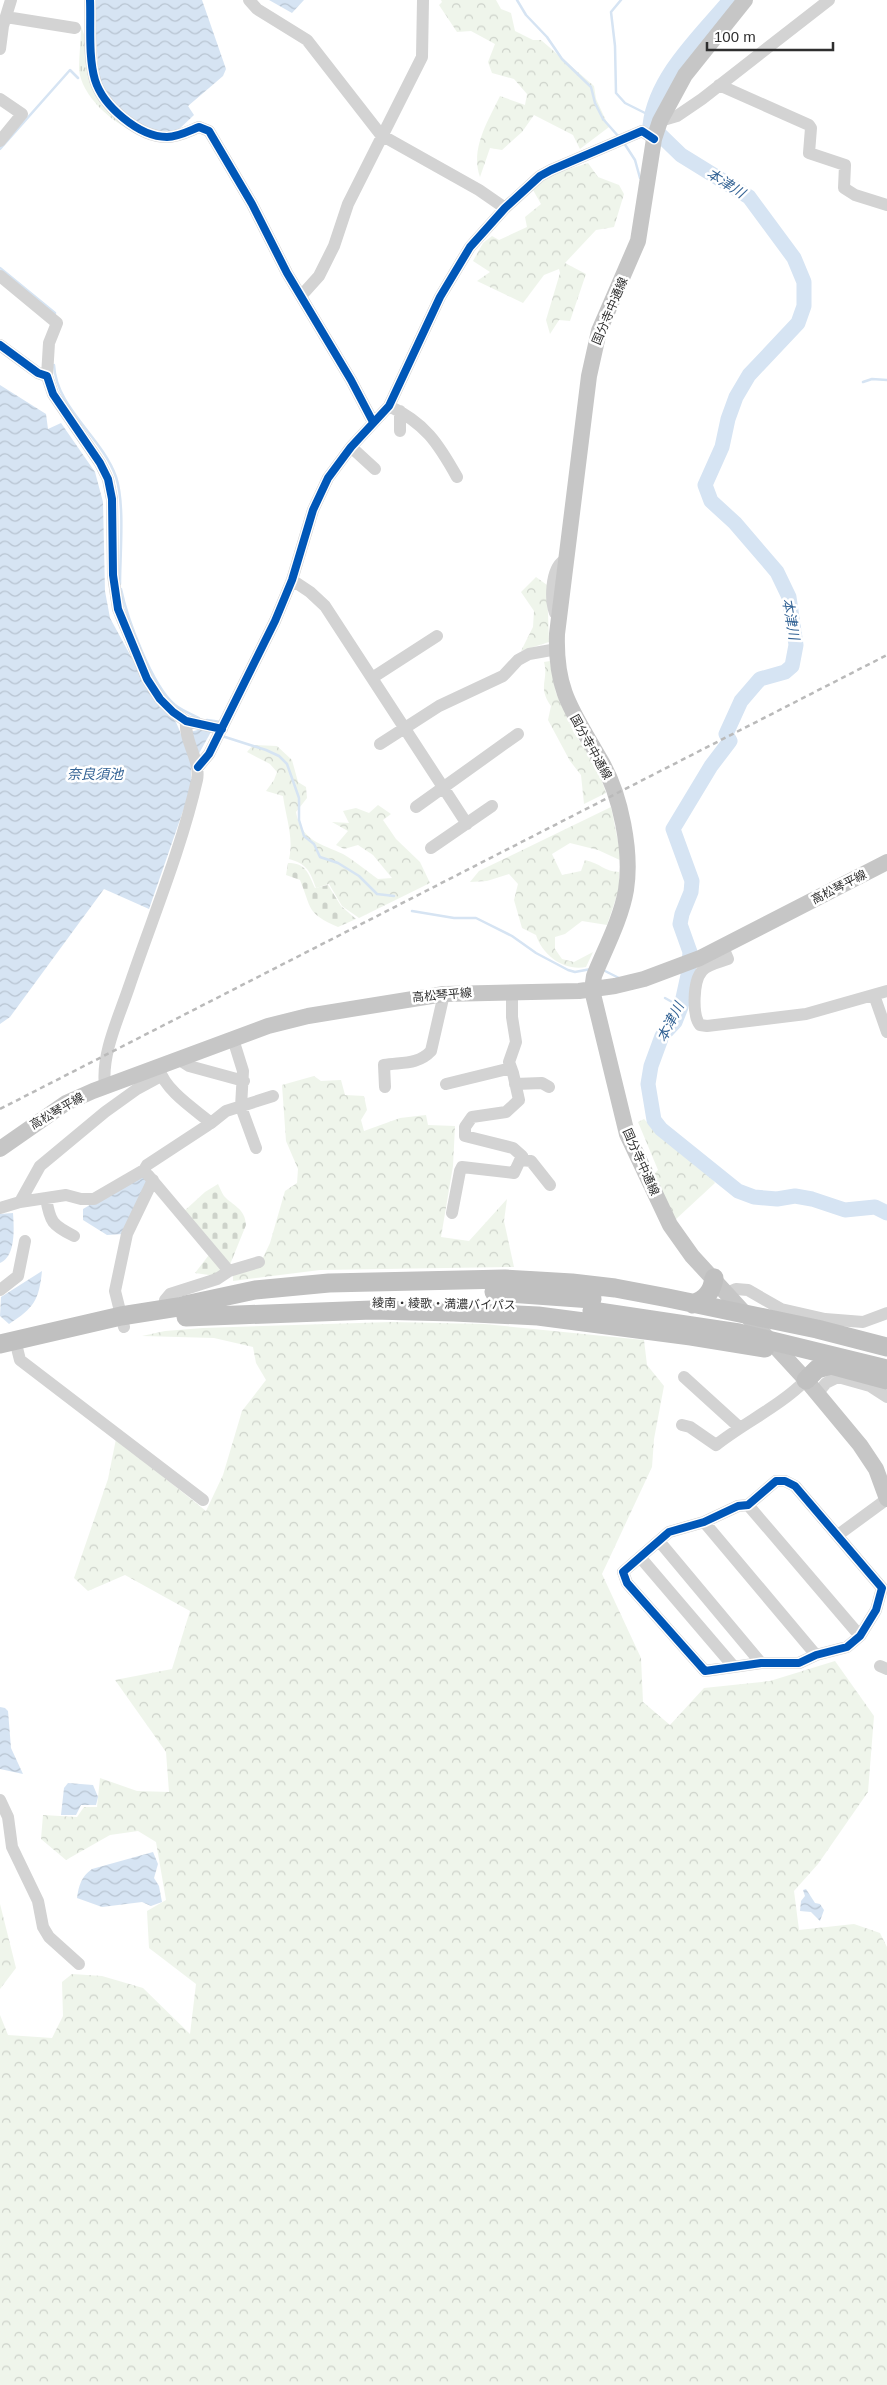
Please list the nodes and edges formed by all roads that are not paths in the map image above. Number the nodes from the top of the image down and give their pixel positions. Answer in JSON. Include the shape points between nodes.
{"nodes":[{"id":1,"x":11,"y":0,"type":"edge"},
{"id":2,"x":82,"y":0,"type":"edge"},
{"id":3,"x":90,"y":0,"type":"edge"},
{"id":4,"x":249,"y":0,"type":"edge"},
{"id":5,"x":423,"y":0,"type":"edge"},
{"id":6,"x":745,"y":0,"type":"edge"},
{"id":7,"x":830,"y":0,"type":"edge"},
{"id":8,"x":6,"y":17,"type":"junction"},
{"id":9,"x":76,"y":28,"type":"dead end"},
{"id":10,"x":91,"y":32,"type":"junction"},
{"id":11,"x":0,"y":49,"type":"edge"},
{"id":12,"x":719,"y":85,"type":"junction"},
{"id":13,"x":0,"y":99,"type":"edge"},
{"id":14,"x":657,"y":130,"type":"junction"},
{"id":15,"x":382,"y":135,"type":"junction"},
{"id":16,"x":0,"y":141,"type":"edge"},
{"id":17,"x":887,"y":205,"type":"edge"},
{"id":18,"x":505,"y":208,"type":"junction"},
{"id":19,"x":0,"y":276,"type":"edge"},
{"id":20,"x":301,"y":296,"type":"junction"},
{"id":21,"x":0,"y":345,"type":"edge"},
{"id":22,"x":47,"y":376,"type":"junction"},
{"id":23,"x":394,"y":408,"type":"junction"},
{"id":24,"x":374,"y":422,"type":"junction"},
{"id":25,"x":400,"y":431,"type":"dead end"},
{"id":26,"x":351,"y":447,"type":"junction"},
{"id":27,"x":375,"y":469,"type":"dead end"},
{"id":28,"x":457,"y":477,"type":"dead end"},
{"id":29,"x":292,"y":580,"type":"junction"},
{"id":30,"x":437,"y":636,"type":"dead end"},
{"id":31,"x":557,"y":649,"type":"junction"},
{"id":32,"x":372,"y":678,"type":"junction"},
{"id":33,"x":186,"y":726,"type":"junction"},
{"id":34,"x":404,"y":727,"type":"junction"},
{"id":35,"x":222,"y":729,"type":"junction"},
{"id":36,"x":518,"y":734,"type":"dead end"},
{"id":37,"x":380,"y":744,"type":"dead end"},
{"id":38,"x":196,"y":763,"type":"junction"},
{"id":39,"x":443,"y":787,"type":"junction"},
{"id":40,"x":492,"y":806,"type":"dead end"},
{"id":41,"x":416,"y":807,"type":"dead end"},
{"id":42,"x":467,"y":824,"type":"junction"},
{"id":43,"x":431,"y":848,"type":"dead end"},
{"id":44,"x":887,"y":862,"type":"edge"},
{"id":45,"x":723,"y":947,"type":"junction"},
{"id":46,"x":592,"y":990,"type":"junction"},
{"id":47,"x":512,"y":991,"type":"junction"},
{"id":48,"x":887,"y":991,"type":"edge"},
{"id":49,"x":444,"y":994,"type":"junction"},
{"id":50,"x":874,"y":995,"type":"junction"},
{"id":51,"x":887,"y":1032,"type":"edge"},
{"id":52,"x":234,"y":1039,"type":"junction"},
{"id":53,"x":178,"y":1059,"type":"junction"},
{"id":54,"x":511,"y":1068,"type":"junction"},
{"id":55,"x":159,"y":1071,"type":"junction"},
{"id":56,"x":244,"y":1081,"type":"junction"},
{"id":57,"x":446,"y":1084,"type":"dead end"},
{"id":58,"x":515,"y":1084,"type":"junction"},
{"id":59,"x":105,"y":1086,"type":"junction"},
{"id":60,"x":385,"y":1087,"type":"dead end"},
{"id":61,"x":549,"y":1087,"type":"dead end"},
{"id":62,"x":273,"y":1096,"type":"dead end"},
{"id":63,"x":241,"y":1107,"type":"junction"},
{"id":64,"x":211,"y":1123,"type":"junction"},
{"id":65,"x":256,"y":1148,"type":"dead end"},
{"id":66,"x":0,"y":1149,"type":"edge"},
{"id":67,"x":521,"y":1160,"type":"junction"},
{"id":68,"x":144,"y":1170,"type":"junction"},
{"id":69,"x":153,"y":1180,"type":"junction"},
{"id":70,"x":550,"y":1185,"type":"dead end"},
{"id":71,"x":46,"y":1198,"type":"junction"},
{"id":72,"x":20,"y":1202,"type":"junction"},
{"id":73,"x":0,"y":1208,"type":"edge"},
{"id":74,"x":452,"y":1213,"type":"dead end"},
{"id":75,"x":74,"y":1236,"type":"dead end"},
{"id":76,"x":25,"y":1241,"type":"dead end"},
{"id":77,"x":260,"y":1262,"type":"dead end"},
{"id":78,"x":229,"y":1271,"type":"junction"},
{"id":79,"x":714,"y":1278,"type":"junction"},
{"id":80,"x":0,"y":1290,"type":"edge"},
{"id":81,"x":727,"y":1293,"type":"junction"},
{"id":82,"x":693,"y":1304,"type":"junction"},
{"id":83,"x":592,"y":1305,"type":"junction"},
{"id":84,"x":165,"y":1309,"type":"junction"},
{"id":85,"x":185,"y":1311,"type":"junction"},
{"id":86,"x":887,"y":1313,"type":"edge"},
{"id":87,"x":746,"y":1315,"type":"junction"},
{"id":88,"x":123,"y":1322,"type":"junction"},
{"id":89,"x":8,"y":1347,"type":"edge"},
{"id":90,"x":887,"y":1347,"type":"edge"},
{"id":91,"x":779,"y":1350,"type":"junction"},
{"id":92,"x":887,"y":1356,"type":"edge"},
{"id":93,"x":841,"y":1367,"type":"junction"},
{"id":94,"x":887,"y":1369,"type":"edge"},
{"id":95,"x":684,"y":1377,"type":"dead end"},
{"id":96,"x":887,"y":1380,"type":"edge"},
{"id":97,"x":811,"y":1387,"type":"junction"},
{"id":98,"x":887,"y":1398,"type":"edge"},
{"id":99,"x":682,"y":1425,"type":"dead end"},
{"id":100,"x":739,"y":1427,"type":"junction"},
{"id":101,"x":887,"y":1499,"type":"edge"},
{"id":102,"x":203,"y":1500,"type":"dead end"},
{"id":103,"x":748,"y":1505,"type":"junction"},
{"id":104,"x":704,"y":1522,"type":"junction"},
{"id":105,"x":838,"y":1535,"type":"junction"},
{"id":106,"x":659,"y":1541,"type":"junction"},
{"id":107,"x":640,"y":1558,"type":"junction"},
{"id":108,"x":860,"y":1636,"type":"junction"},
{"id":109,"x":816,"y":1655,"type":"junction"},
{"id":110,"x":761,"y":1663,"type":"junction"},
{"id":111,"x":734,"y":1667,"type":"junction"},
{"id":112,"x":0,"y":1800,"type":"edge"},
{"id":113,"x":79,"y":1964,"type":"dead end"}],
"edges":[{"from":1,"to":8,"type":"street"},
{"from":2,"to":10,"type":"street"},
{"from":3,"to":10,"type":"street"},
{"from":4,"to":15,"type":"street","via":[[257,9],[307,40]]},
{"from":5,"to":15,"type":"street","via":[[422,57]]},
{"from":6,"to":14,"type":"main road","name":"国分寺中通線","via":[[685,75]]},
{"from":7,"to":12,"type":"street"},
{"from":8,"to":9,"type":"street"},
{"from":8,"to":11,"type":"street"},
{"from":10,"to":20,"type":"street","via":[[95,81],[122,117],[138,129],[156,136],[172,136],[199,127],[209,131]]},
{"from":12,"to":14,"type":"street"},
{"from":12,"to":17,"type":"street","via":[[809,125],[812,128],[809,153],[845,166],[844,188],[855,196]]},
{"from":13,"to":16,"type":"street","via":[[22,114]]},
{"from":14,"to":18,"type":"street","via":[[642,131],[551,170]]},
{"from":14,"to":31,"type":"main road","name":"国分寺中通線","via":[[638,242],[604,317],[593,353]]},
{"from":15,"to":18,"type":"street"},
{"from":15,"to":20,"type":"street","via":[[348,204],[334,246],[319,276]]},
{"from":18,"to":23,"type":"street","via":[[478,236],[440,297]]},
{"from":19,"to":22,"type":"street","via":[[57,323],[49,343]]},
{"from":20,"to":24,"type":"street"},
{"from":21,"to":22,"type":"street"},
{"from":22,"to":33,"type":"street","via":[[53,394],[108,479],[118,609],[147,679],[160,699]]},
{"from":23,"to":24,"type":"street"},
{"from":23,"to":25,"type":"street"},
{"from":23,"to":28,"type":"street","via":[[432,436]]},
{"from":24,"to":26,"type":"street"},
{"from":26,"to":27,"type":"street"},
{"from":26,"to":29,"type":"street","via":[[328,478],[313,510]]},
{"from":29,"to":32,"type":"street","via":[[325,606]]},
{"from":29,"to":35,"type":"street"},
{"from":30,"to":32,"type":"street"},
{"from":31,"to":34,"type":"street","via":[[529,654],[498,679],[439,706]]},
{"from":31,"to":46,"type":"main road","name":"国分寺中通線","via":[[564,693],[581,730],[602,761],[624,830],[626,890],[594,976]]},
{"from":32,"to":34,"type":"street"},
{"from":33,"to":35,"type":"street"},
{"from":33,"to":38,"type":"street"},
{"from":34,"to":37,"type":"street"},
{"from":34,"to":39,"type":"street"},
{"from":35,"to":38,"type":"street","via":[[205,760]]},
{"from":36,"to":39,"type":"street"},
{"from":38,"to":59,"type":"street","via":[[178,842],[111,1041]]},
{"from":39,"to":41,"type":"street"},
{"from":39,"to":42,"type":"street"},
{"from":40,"to":42,"type":"street"},
{"from":42,"to":43,"type":"street"},
{"from":44,"to":45,"type":"main road","name":"高松琴平線"},
{"from":45,"to":46,"type":"main road","name":"高松琴平線","via":[[679,967],[626,984]]},
{"from":45,"to":50,"type":"street","via":[[728,959],[706,967],[698,977],[694,1012],[700,1025],[780,1019]]},
{"from":46,"to":47,"type":"main road","name":"高松琴平線"},
{"from":46,"to":79,"type":"main road","name":"国分寺中通線","via":[[627,1134],[640,1166],[679,1241]]},
{"from":47,"to":49,"type":"main road","name":"高松琴平線"},
{"from":47,"to":54,"type":"street","via":[[516,1042],[509,1059]]},
{"from":48,"to":50,"type":"street"},
{"from":49,"to":52,"type":"main road","name":"高松琴平線","via":[[291,1019]]},
{"from":49,"to":60,"type":"street","via":[[431,1051],[414,1062],[384,1065]]},
{"from":50,"to":51,"type":"street"},
{"from":52,"to":53,"type":"main road","name":"高松琴平線"},
{"from":52,"to":56,"type":"street"},
{"from":53,"to":55,"type":"main road","name":"高松琴平線"},
{"from":53,"to":56,"type":"street","via":[[189,1066]]},
{"from":54,"to":57,"type":"street"},
{"from":54,"to":58,"type":"street"},
{"from":55,"to":59,"type":"main road","name":"高松琴平線"},
{"from":55,"to":64,"type":"street","via":[[179,1097]]},
{"from":55,"to":72,"type":"street","via":[[40,1166]]},
{"from":56,"to":63,"type":"street"},
{"from":58,"to":61,"type":"street","via":[[542,1083]]},
{"from":58,"to":67,"type":"street","via":[[519,1100],[506,1112],[472,1117],[465,1127],[465,1136],[513,1148],[522,1156]]},
{"from":59,"to":66,"type":"main road","name":"高松琴平線","via":[[66,1103]]},
{"from":62,"to":63,"type":"street"},
{"from":63,"to":64,"type":"street","via":[[226,1112]]},
{"from":63,"to":65,"type":"street"},
{"from":64,"to":68,"type":"street"},
{"from":67,"to":70,"type":"street","via":[[531,1161]]},
{"from":67,"to":74,"type":"street","via":[[514,1173],[462,1167]]},
{"from":68,"to":69,"type":"street"},
{"from":68,"to":71,"type":"street","via":[[94,1199],[66,1195]]},
{"from":69,"to":78,"type":"street"},
{"from":69,"to":88,"type":"street","via":[[127,1234],[115,1294]]},
{"from":71,"to":72,"type":"street"},
{"from":71,"to":75,"type":"street","via":[[49,1216],[56,1226]]},
{"from":72,"to":73,"type":"street"},
{"from":76,"to":80,"type":"street","via":[[18,1276]]},
{"from":77,"to":78,"type":"street"},
{"from":78,"to":84,"type":"street","via":[[217,1279],[170,1294],[165,1300]]},
{"from":79,"to":81,"type":"main road","name":"国分寺中通線"},
{"from":79,"to":82,"type":"highway","via":[[709,1294]]},
{"from":81,"to":86,"type":"street","via":[[736,1289],[748,1290],[781,1309],[825,1319],[863,1322]]},
{"from":81,"to":87,"type":"main road","name":"国分寺中通線"},
{"from":82,"to":85,"type":"highway","via":[[615,1288],[506,1279],[329,1283],[255,1290]]},
{"from":82,"to":87,"type":"highway"},
{"from":83,"to":85,"type":"highway","name":"綾南・綾歌・満濃バイパス","via":[[507,1292],[401,1290],[320,1292]]},
{"from":83,"to":92,"type":"highway","name":"綾南・綾歌・満濃バイパス","via":[[738,1321]]},
{"from":83,"to":94,"type":"highway","name":"綾南・綾歌・満濃バイパス","bridge":true,"via":[[739,1332]]},
{"from":84,"to":85,"type":"highway","name":"綾南・綾歌・満濃バイパス"},
{"from":84,"to":88,"type":"highway","name":"綾南・綾歌・満濃バイパス"},
{"from":85,"to":88,"type":"highway","name":"綾南・綾歌・満濃バイパス"},
{"from":85,"to":91,"type":"highway","via":[[372,1310],[538,1316]]},
{"from":87,"to":90,"type":"highway"},
{"from":87,"to":91,"type":"main road","name":"国分寺中通線"},
{"from":88,"to":89,"type":"highway","name":"綾南・綾歌・満濃バイパス"},
{"from":89,"to":102,"type":"street","via":[[20,1360]]},
{"from":91,"to":93,"type":"highway"},
{"from":91,"to":97,"type":"main road","name":"国分寺中通線"},
{"from":93,"to":96,"type":"highway"},
{"from":93,"to":97,"type":"highway","via":[[821,1367]]},
{"from":95,"to":100,"type":"street"},
{"from":97,"to":98,"type":"street","via":[[838,1377],[870,1386]]},
{"from":97,"to":100,"type":"street"},
{"from":97,"to":101,"type":"main road","name":"国分寺中通線","via":[[869,1456]]},
{"from":99,"to":100,"type":"street","via":[[698,1431],[716,1444]]},
{"from":101,"to":105,"type":"street"},
{"from":103,"to":104,"type":"street","via":[[738,1506]]},
{"from":103,"to":105,"type":"street","via":[[776,1481],[785,1481],[794,1486]]},
{"from":103,"to":108,"type":"street"},
{"from":104,"to":106,"type":"street","via":[[669,1532]]},
{"from":104,"to":109,"type":"street"},
{"from":105,"to":108,"type":"street","via":[[882,1588],[876,1610]]},
{"from":106,"to":107,"type":"street"},
{"from":106,"to":110,"type":"street"},
{"from":107,"to":111,"type":"street"},
{"from":107,"to":111,"type":"street","via":[[623,1572],[627,1583],[705,1671]]},
{"from":108,"to":109,"type":"street","via":[[847,1647]]},
{"from":109,"to":110,"type":"street","via":[[799,1663]]},
{"from":110,"to":111,"type":"street"},
{"from":112,"to":113,"type":"street","via":[[8,1817],[12,1847],[38,1901],[42,1927]]}]}
